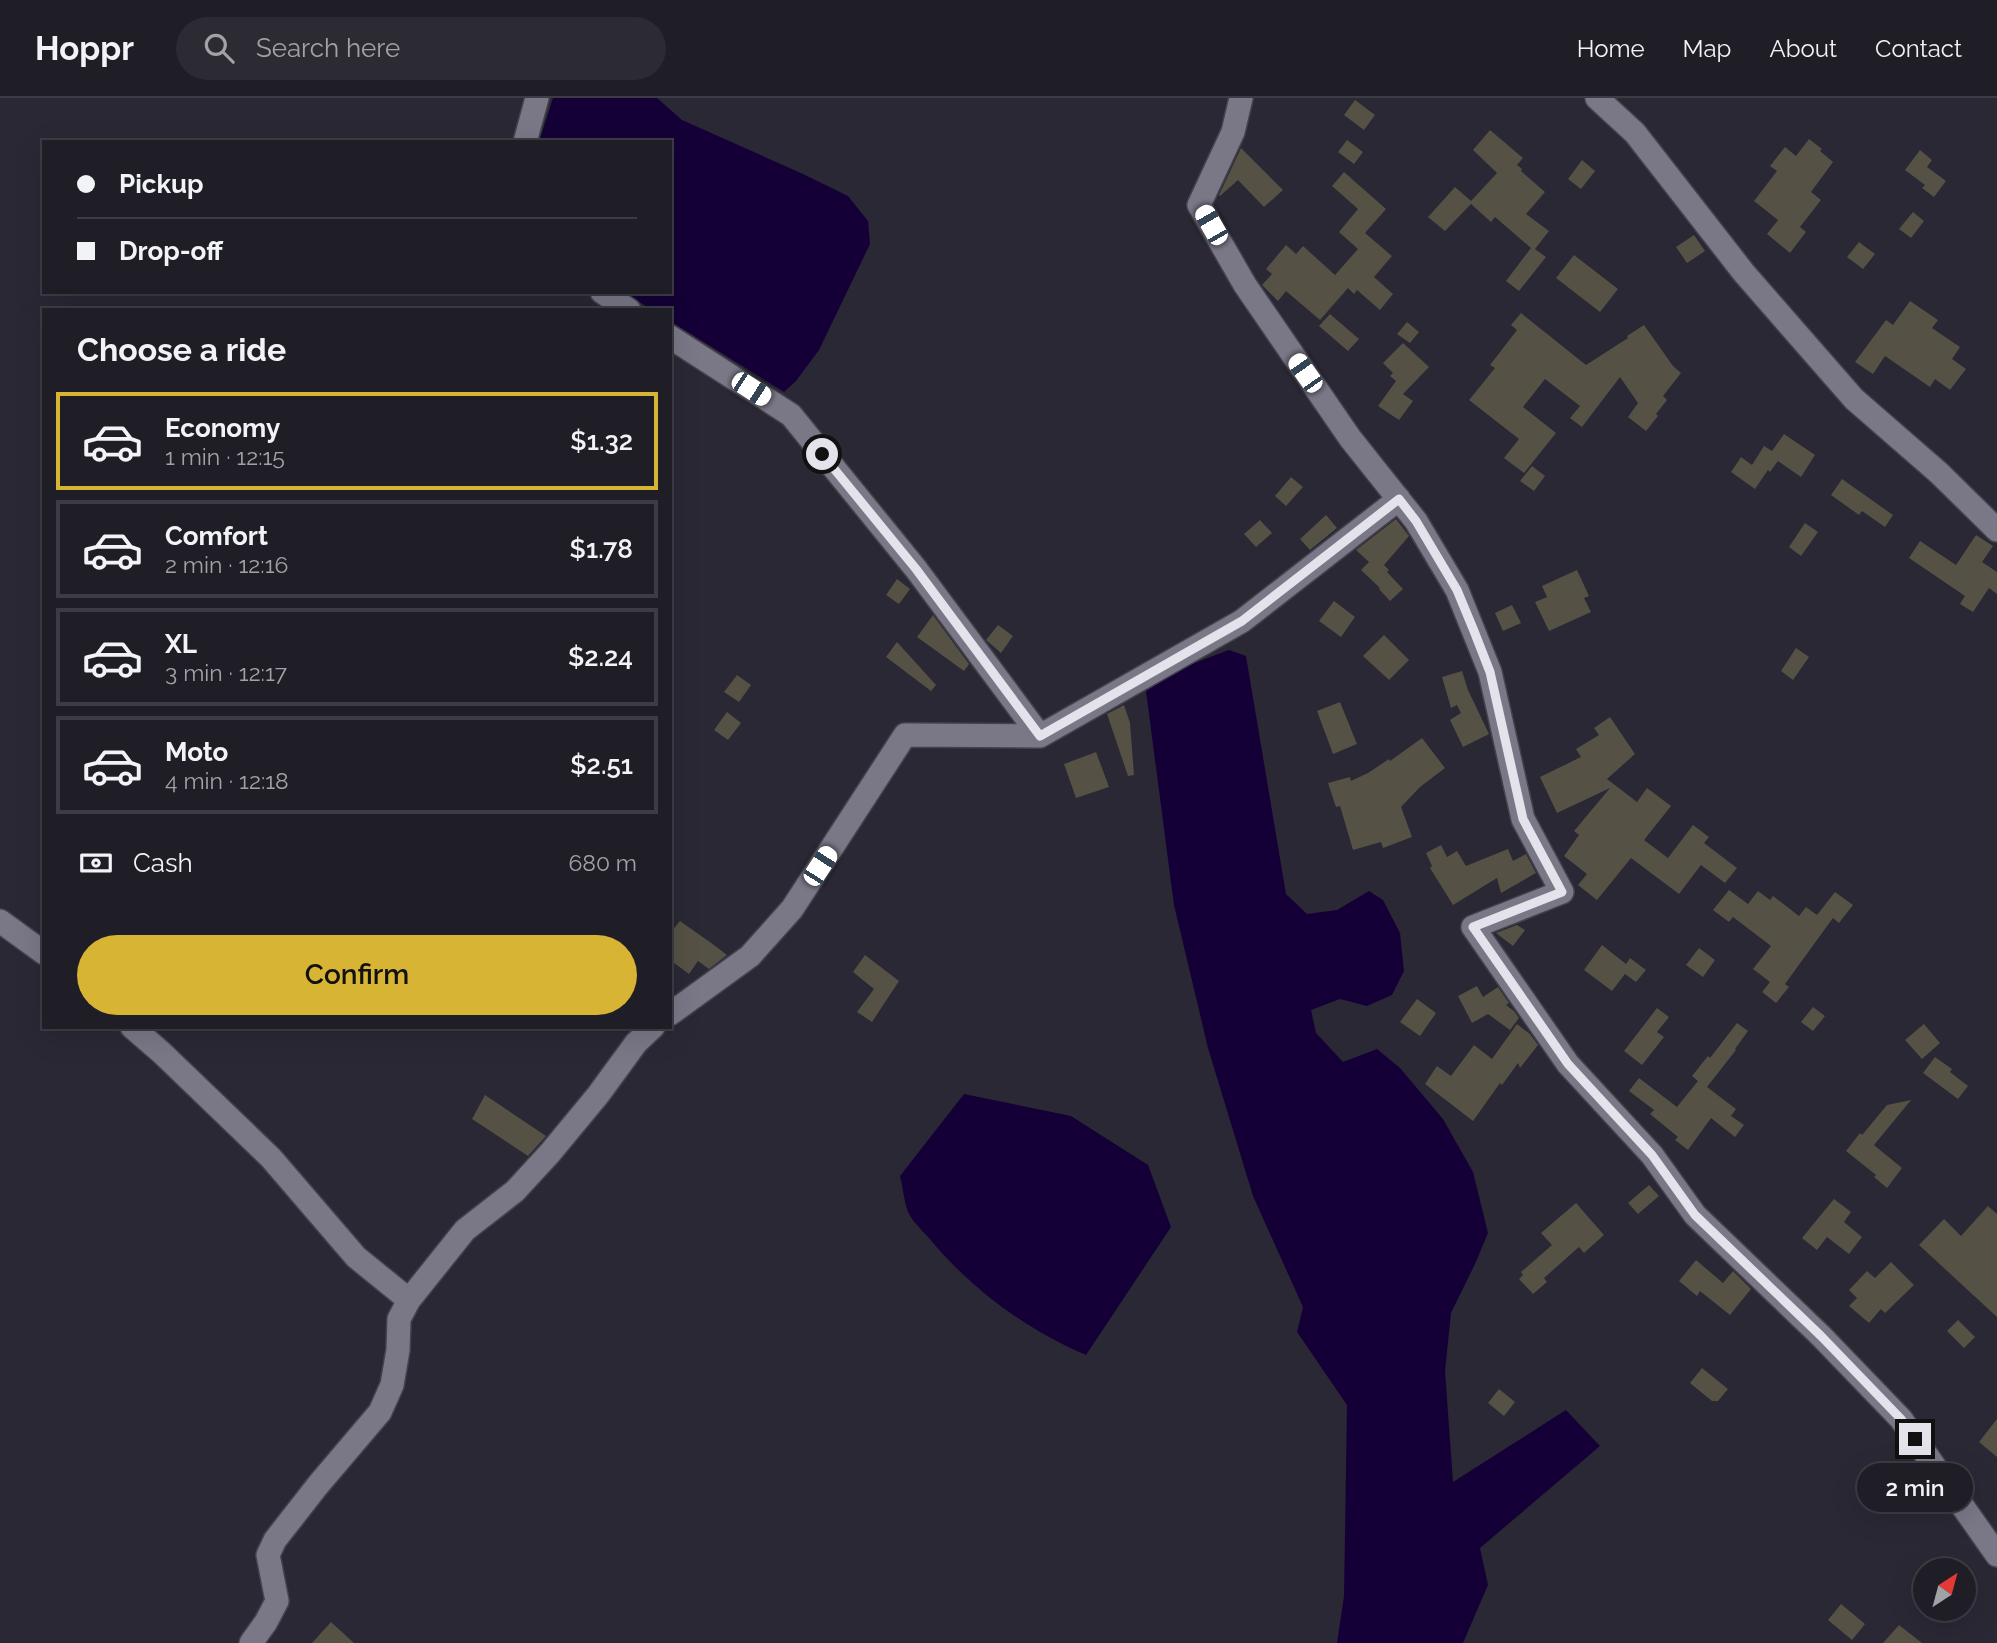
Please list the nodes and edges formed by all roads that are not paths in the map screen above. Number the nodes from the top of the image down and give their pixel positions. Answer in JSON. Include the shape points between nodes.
{"nodes":[{"id":1,"x":537,"y":98,"type":"edge"},
{"id":2,"x":1241,"y":98,"type":"edge"},
{"id":3,"x":1597,"y":98,"type":"edge"},
{"id":4,"x":526,"y":140,"type":"edge"},
{"id":5,"x":605,"y":294,"type":"edge"},
{"id":6,"x":626,"y":308,"type":"edge"},
{"id":7,"x":672,"y":338,"type":"edge"},
{"id":8,"x":1399,"y":499,"type":"junction"},
{"id":9,"x":1997,"y":530,"type":"edge"},
{"id":10,"x":1040,"y":736,"type":"junction"},
{"id":11,"x":0,"y":922,"type":"edge"},
{"id":12,"x":42,"y":952,"type":"edge"},
{"id":13,"x":672,"y":1013,"type":"edge"},
{"id":14,"x":134,"y":1029,"type":"edge"},
{"id":15,"x":651,"y":1029,"type":"edge"},
{"id":16,"x":409,"y":1300,"type":"junction"},
{"id":17,"x":1997,"y":1555,"type":"edge"},
{"id":18,"x":251,"y":1643,"type":"edge"}],
"edges":[{"from":1,"to":4,"type":"street"},
{"from":2,"to":8,"type":"street","via":[[1233,132],[1199,205],[1245,285],[1350,438]]},
{"from":3,"to":9,"type":"street","via":[[1635,133],[1744,273],[1854,399],[1940,472]]},
{"from":5,"to":6,"type":"street"},
{"from":7,"to":10,"type":"street","via":[[791,415],[916,569]]},
{"from":8,"to":10,"type":"street","via":[[1242,621]]},
{"from":8,"to":17,"type":"street","via":[[1461,602],[1490,672],[1523,819],[1562,892],[1473,927],[1568,1064],[1652,1155],[1695,1215],[1901,1419]]},
{"from":10,"to":13,"type":"street","via":[[905,735],[792,909],[750,956]]},
{"from":11,"to":12,"type":"street"},
{"from":14,"to":16,"type":"street","via":[[271,1158],[356,1257]]},
{"from":15,"to":16,"type":"street","via":[[550,1153],[515,1191],[465,1230]]},
{"from":16,"to":18,"type":"street","via":[[399,1319],[392,1385],[380,1412],[318,1485],[268,1555],[276,1601]]}]}
